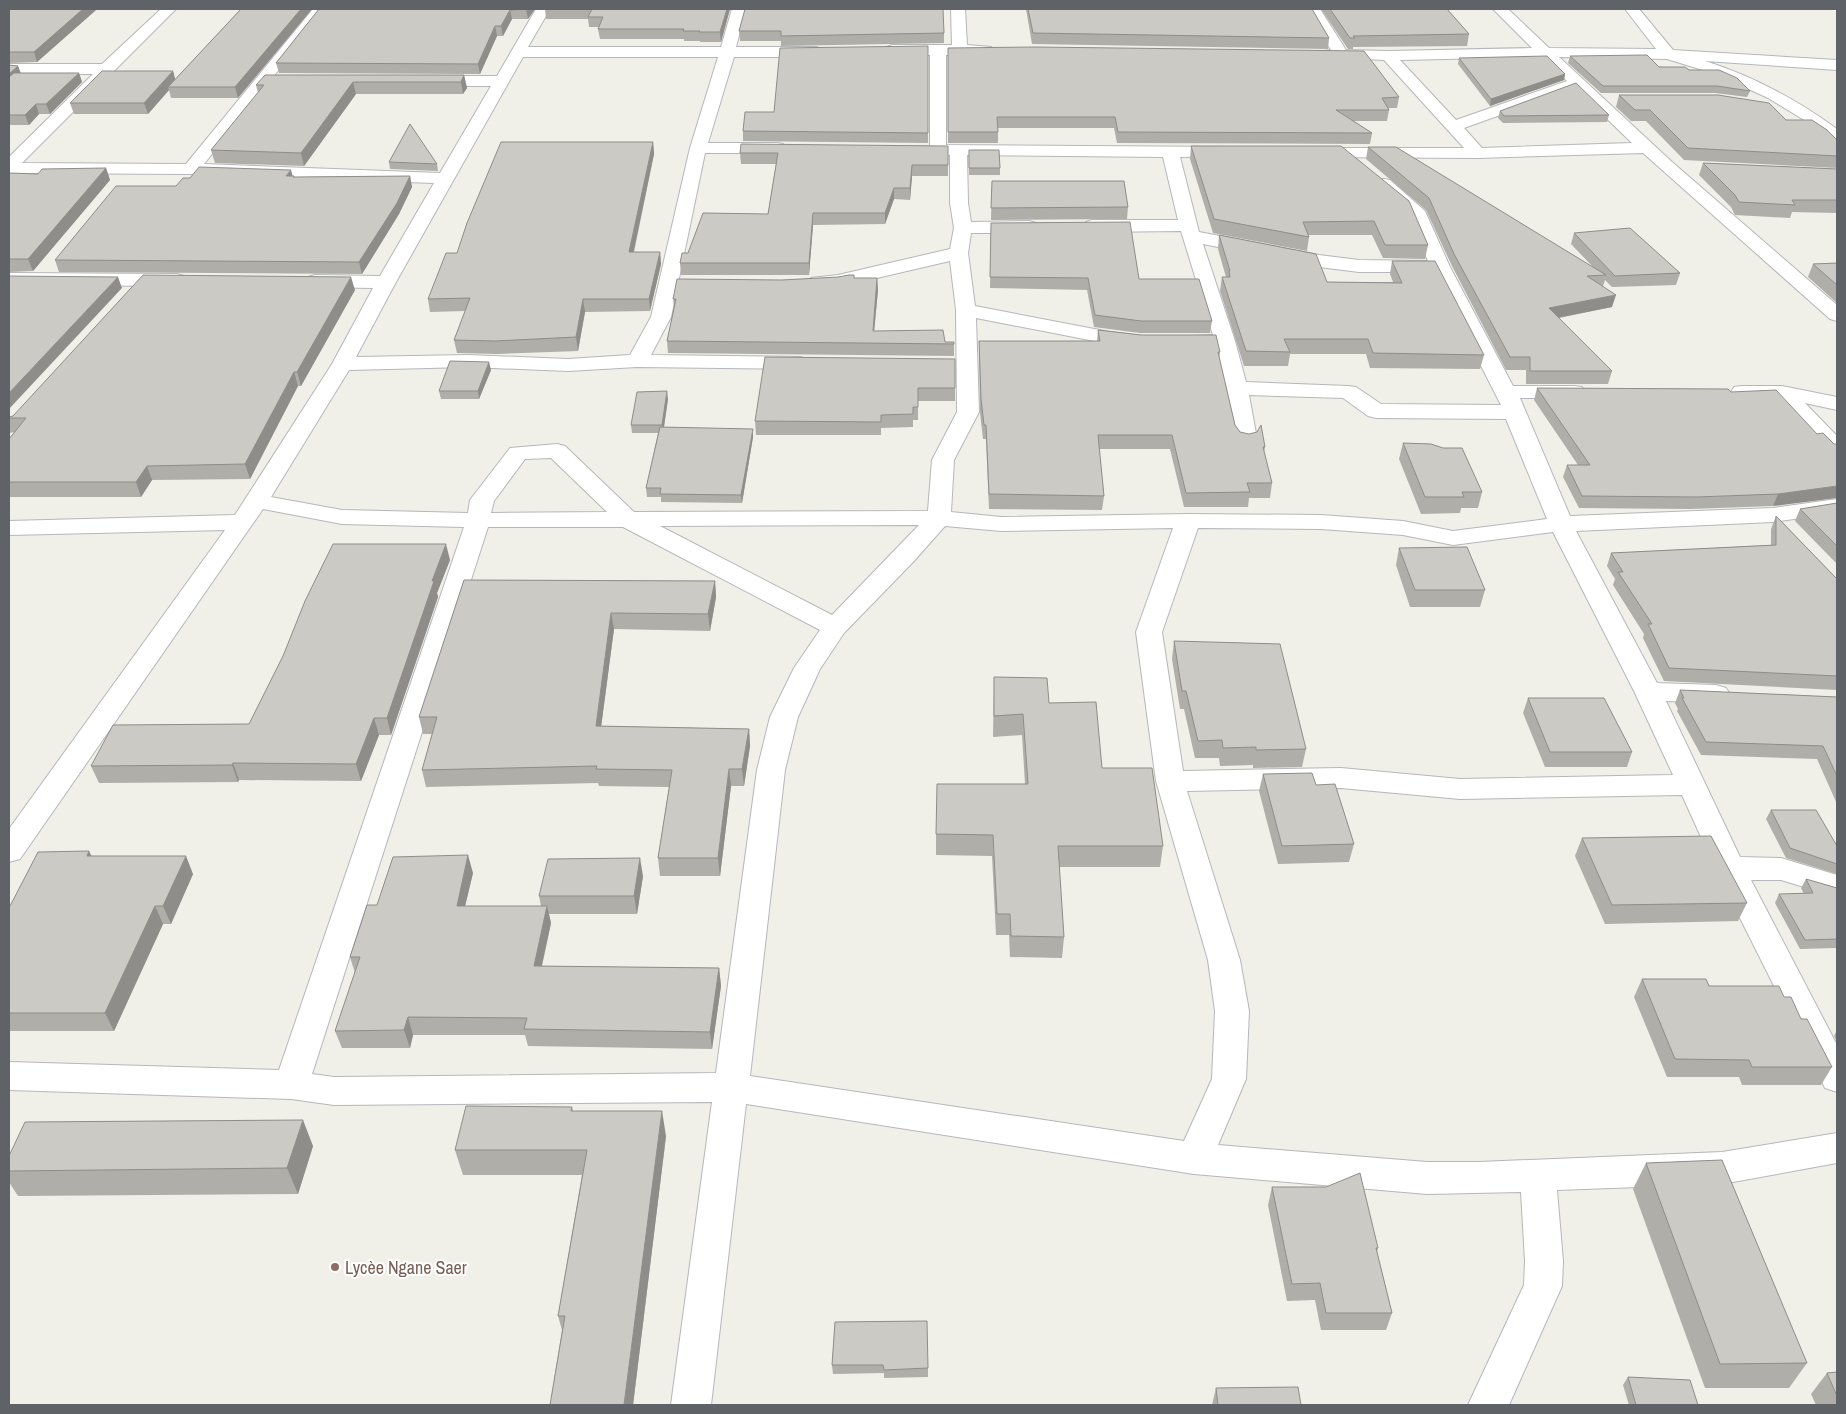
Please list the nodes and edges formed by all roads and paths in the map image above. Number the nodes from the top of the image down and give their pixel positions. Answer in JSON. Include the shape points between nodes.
{"nodes":[{"id":1,"x":169,"y":9,"type":"edge"},
{"id":2,"x":320,"y":9,"type":"edge"},
{"id":3,"x":544,"y":9,"type":"edge"},
{"id":4,"x":738,"y":9,"type":"edge"},
{"id":5,"x":958,"y":9,"type":"edge"},
{"id":6,"x":1313,"y":9,"type":"edge"},
{"id":7,"x":1500,"y":9,"type":"edge"},
{"id":8,"x":1632,"y":9,"type":"edge"},
{"id":9,"x":960,"y":49,"type":"junction"},
{"id":10,"x":938,"y":50,"type":"junction"},
{"id":11,"x":999,"y":50,"type":"edge"},
{"id":12,"x":833,"y":51,"type":"edge"},
{"id":13,"x":881,"y":51,"type":"edge"},
{"id":14,"x":519,"y":52,"type":"junction"},
{"id":15,"x":1546,"y":52,"type":"junction"},
{"id":16,"x":727,"y":53,"type":"junction"},
{"id":17,"x":1312,"y":54,"type":"edge"},
{"id":18,"x":1341,"y":54,"type":"junction"},
{"id":19,"x":1668,"y":54,"type":"junction"},
{"id":20,"x":1388,"y":56,"type":"junction"},
{"id":21,"x":1837,"y":65,"type":"edge"},
{"id":22,"x":9,"y":69,"type":"edge"},
{"id":23,"x":107,"y":69,"type":"junction"},
{"id":24,"x":263,"y":80,"type":"junction"},
{"id":25,"x":283,"y":80,"type":"edge"},
{"id":26,"x":412,"y":81,"type":"edge"},
{"id":27,"x":500,"y":81,"type":"junction"},
{"id":28,"x":1578,"y":82,"type":"junction"},
{"id":29,"x":1597,"y":100,"type":"junction"},
{"id":30,"x":1617,"y":100,"type":"dead end"},
{"id":31,"x":1764,"y":108,"type":"edge"},
{"id":32,"x":1810,"y":117,"type":"junction"},
{"id":33,"x":1454,"y":126,"type":"junction"},
{"id":34,"x":1835,"y":133,"type":"edge"},
{"id":35,"x":698,"y":148,"type":"junction"},
{"id":36,"x":788,"y":148,"type":"edge"},
{"id":37,"x":1649,"y":148,"type":"junction"},
{"id":38,"x":918,"y":149,"type":"edge"},
{"id":39,"x":948,"y":149,"type":"junction"},
{"id":40,"x":1170,"y":151,"type":"junction"},
{"id":41,"x":1248,"y":152,"type":"edge"},
{"id":42,"x":1297,"y":152,"type":"edge"},
{"id":43,"x":1478,"y":152,"type":"junction"},
{"id":44,"x":1346,"y":153,"type":"junction"},
{"id":45,"x":1666,"y":166,"type":"junction"},
{"id":46,"x":9,"y":167,"type":"edge"},
{"id":47,"x":1695,"y":167,"type":"dead end"},
{"id":48,"x":131,"y":169,"type":"junction"},
{"id":49,"x":191,"y":169,"type":"junction"},
{"id":50,"x":445,"y":178,"type":"junction"},
{"id":51,"x":119,"y":183,"type":"dead end"},
{"id":52,"x":1051,"y":227,"type":"edge"},
{"id":53,"x":1071,"y":227,"type":"edge"},
{"id":54,"x":963,"y":228,"type":"junction"},
{"id":55,"x":1190,"y":230,"type":"junction"},
{"id":56,"x":960,"y":253,"type":"junction"},
{"id":57,"x":1440,"y":267,"type":"junction"},
{"id":58,"x":9,"y":279,"type":"edge"},
{"id":59,"x":142,"y":280,"type":"junction"},
{"id":60,"x":191,"y":280,"type":"edge"},
{"id":61,"x":298,"y":281,"type":"edge"},
{"id":62,"x":386,"y":282,"type":"junction"},
{"id":63,"x":802,"y":283,"type":"edge"},
{"id":64,"x":122,"y":302,"type":"edge"},
{"id":65,"x":966,"y":310,"type":"junction"},
{"id":66,"x":1837,"y":315,"type":"edge"},
{"id":67,"x":1226,"y":341,"type":"junction"},
{"id":68,"x":637,"y":361,"type":"junction"},
{"id":69,"x":817,"y":363,"type":"edge"},
{"id":70,"x":342,"y":364,"type":"junction"},
{"id":71,"x":1237,"y":388,"type":"junction"},
{"id":72,"x":1594,"y":392,"type":"edge"},
{"id":73,"x":1723,"y":392,"type":"edge"},
{"id":74,"x":1782,"y":392,"type":"junction"},
{"id":75,"x":1510,"y":402,"type":"junction"},
{"id":76,"x":1837,"y":403,"type":"edge"},
{"id":77,"x":1246,"y":439,"type":"edge"},
{"id":78,"x":1837,"y":449,"type":"edge"},
{"id":79,"x":1837,"y":506,"type":"edge"},
{"id":80,"x":250,"y":511,"type":"junction"},
{"id":81,"x":1773,"y":515,"type":"junction"},
{"id":82,"x":938,"y":518,"type":"junction"},
{"id":83,"x":627,"y":519,"type":"junction"},
{"id":84,"x":478,"y":520,"type":"junction"},
{"id":85,"x":1188,"y":521,"type":"junction"},
{"id":86,"x":1561,"y":524,"type":"junction"},
{"id":87,"x":9,"y":528,"type":"edge"},
{"id":88,"x":1792,"y":535,"type":"edge"},
{"id":89,"x":835,"y":626,"type":"junction"},
{"id":90,"x":1648,"y":691,"type":"junction"},
{"id":91,"x":1738,"y":695,"type":"edge"},
{"id":92,"x":1170,"y":781,"type":"junction"},
{"id":93,"x":1692,"y":785,"type":"junction"},
{"id":94,"x":9,"y":851,"type":"edge"},
{"id":95,"x":1730,"y":868,"type":"junction"},
{"id":96,"x":1837,"y":886,"type":"edge"},
{"id":97,"x":9,"y":1076,"type":"edge"},
{"id":98,"x":1837,"y":1078,"type":"edge"},
{"id":99,"x":291,"y":1085,"type":"junction"},
{"id":100,"x":730,"y":1087,"type":"junction"},
{"id":101,"x":1837,"y":1148,"type":"edge"},
{"id":102,"x":1194,"y":1158,"type":"junction"},
{"id":103,"x":1538,"y":1175,"type":"junction"},
{"id":104,"x":691,"y":1405,"type":"edge"},
{"id":105,"x":1488,"y":1405,"type":"edge"}],
"edges":[{"from":1,"to":23,"type":"street"},
{"from":2,"to":24,"type":"street"},
{"from":3,"to":14,"type":"street"},
{"from":4,"to":16,"type":"street"},
{"from":5,"to":9,"type":"street"},
{"from":6,"to":18,"type":"street"},
{"from":7,"to":15,"type":"street"},
{"from":8,"to":19,"type":"street"},
{"from":9,"to":10,"type":"street"},
{"from":9,"to":11,"type":"street"},
{"from":10,"to":13,"type":"street"},
{"from":10,"to":39,"type":"street"},
{"from":12,"to":16,"type":"street"},
{"from":14,"to":16,"type":"street"},
{"from":14,"to":27,"type":"street"},
{"from":15,"to":19,"type":"street"},
{"from":15,"to":20,"type":"street"},
{"from":15,"to":28,"type":"street"},
{"from":16,"to":35,"type":"street"},
{"from":17,"to":18,"type":"street"},
{"from":18,"to":20,"type":"street"},
{"from":19,"to":21,"type":"street"},
{"from":19,"to":32,"type":"street","via":[[1722,71],[1774,95]]},
{"from":20,"to":33,"type":"street"},
{"from":22,"to":23,"type":"street"},
{"from":23,"to":46,"type":"street"},
{"from":24,"to":25,"type":"street"},
{"from":24,"to":49,"type":"street"},
{"from":26,"to":27,"type":"street"},
{"from":27,"to":50,"type":"street"},
{"from":28,"to":29,"type":"street"},
{"from":28,"to":33,"type":"street"},
{"from":29,"to":30,"type":"street"},
{"from":29,"to":37,"type":"street"},
{"from":31,"to":32,"type":"street"},
{"from":32,"to":34,"type":"street"},
{"from":33,"to":43,"type":"street"},
{"from":35,"to":36,"type":"street"},
{"from":35,"to":68,"type":"street","via":[[676,239],[679,283]]},
{"from":37,"to":43,"type":"street"},
{"from":37,"to":45,"type":"street"},
{"from":38,"to":39,"type":"street"},
{"from":39,"to":40,"type":"street"},
{"from":39,"to":54,"type":"street"},
{"from":40,"to":41,"type":"street"},
{"from":40,"to":55,"type":"street"},
{"from":42,"to":44,"type":"street"},
{"from":43,"to":44,"type":"street"},
{"from":44,"to":57,"type":"street","via":[[1416,211]]},
{"from":45,"to":47,"type":"street"},
{"from":45,"to":66,"type":"street"},
{"from":46,"to":48,"type":"street"},
{"from":48,"to":49,"type":"street"},
{"from":48,"to":51,"type":"street"},
{"from":49,"to":50,"type":"street"},
{"from":50,"to":62,"type":"street"},
{"from":52,"to":54,"type":"street"},
{"from":53,"to":55,"type":"street"},
{"from":54,"to":56,"type":"street"},
{"from":55,"to":57,"type":"street","via":[[1318,261]]},
{"from":55,"to":67,"type":"street"},
{"from":56,"to":63,"type":"street","via":[[838,281]]},
{"from":56,"to":65,"type":"street"},
{"from":57,"to":75,"type":"street"},
{"from":58,"to":59,"type":"street","via":[[46,272]]},
{"from":59,"to":60,"type":"street"},
{"from":59,"to":64,"type":"street"},
{"from":61,"to":62,"type":"street"},
{"from":62,"to":70,"type":"street"},
{"from":65,"to":67,"type":"street","via":[[1110,338]]},
{"from":65,"to":82,"type":"street","via":[[957,364],[968,412],[943,460]]},
{"from":67,"to":71,"type":"street"},
{"from":68,"to":69,"type":"street"},
{"from":68,"to":70,"type":"street","via":[[568,365],[468,361]]},
{"from":70,"to":80,"type":"street"},
{"from":71,"to":75,"type":"street","via":[[1348,392],[1376,411]]},
{"from":71,"to":77,"type":"street"},
{"from":72,"to":75,"type":"street"},
{"from":73,"to":74,"type":"street"},
{"from":74,"to":76,"type":"street"},
{"from":74,"to":78,"type":"street"},
{"from":75,"to":86,"type":"street"},
{"from":79,"to":81,"type":"street"},
{"from":80,"to":84,"type":"street"},
{"from":80,"to":87,"type":"street"},
{"from":80,"to":94,"type":"street"},
{"from":81,"to":86,"type":"street"},
{"from":81,"to":88,"type":"street"},
{"from":82,"to":83,"type":"street"},
{"from":82,"to":85,"type":"street","via":[[1001,524]]},
{"from":82,"to":89,"type":"street"},
{"from":83,"to":84,"type":"street"},
{"from":83,"to":84,"type":"street","via":[[557,451],[518,452],[482,500]]},
{"from":83,"to":89,"type":"street"},
{"from":84,"to":99,"type":"street"},
{"from":85,"to":86,"type":"street","via":[[1321,522],[1403,528],[1453,538]]},
{"from":85,"to":92,"type":"street","via":[[1149,632]]},
{"from":86,"to":90,"type":"street"},
{"from":89,"to":100,"type":"street","via":[[807,668],[784,717],[771,770]]},
{"from":90,"to":91,"type":"street"},
{"from":90,"to":93,"type":"street"},
{"from":92,"to":93,"type":"street","via":[[1341,778],[1460,789]]},
{"from":92,"to":102,"type":"street","via":[[1224,960],[1232,1011],[1229,1079]]},
{"from":93,"to":95,"type":"street"},
{"from":95,"to":96,"type":"street","via":[[1781,869]]},
{"from":95,"to":98,"type":"street"},
{"from":97,"to":99,"type":"street"},
{"from":99,"to":100,"type":"street","via":[[334,1091]]},
{"from":100,"to":102,"type":"street"},
{"from":100,"to":104,"type":"street"},
{"from":101,"to":103,"type":"street","via":[[1722,1168]]},
{"from":102,"to":103,"type":"street","via":[[1427,1178]]},
{"from":103,"to":105,"type":"street","via":[[1543,1286]]}]}
